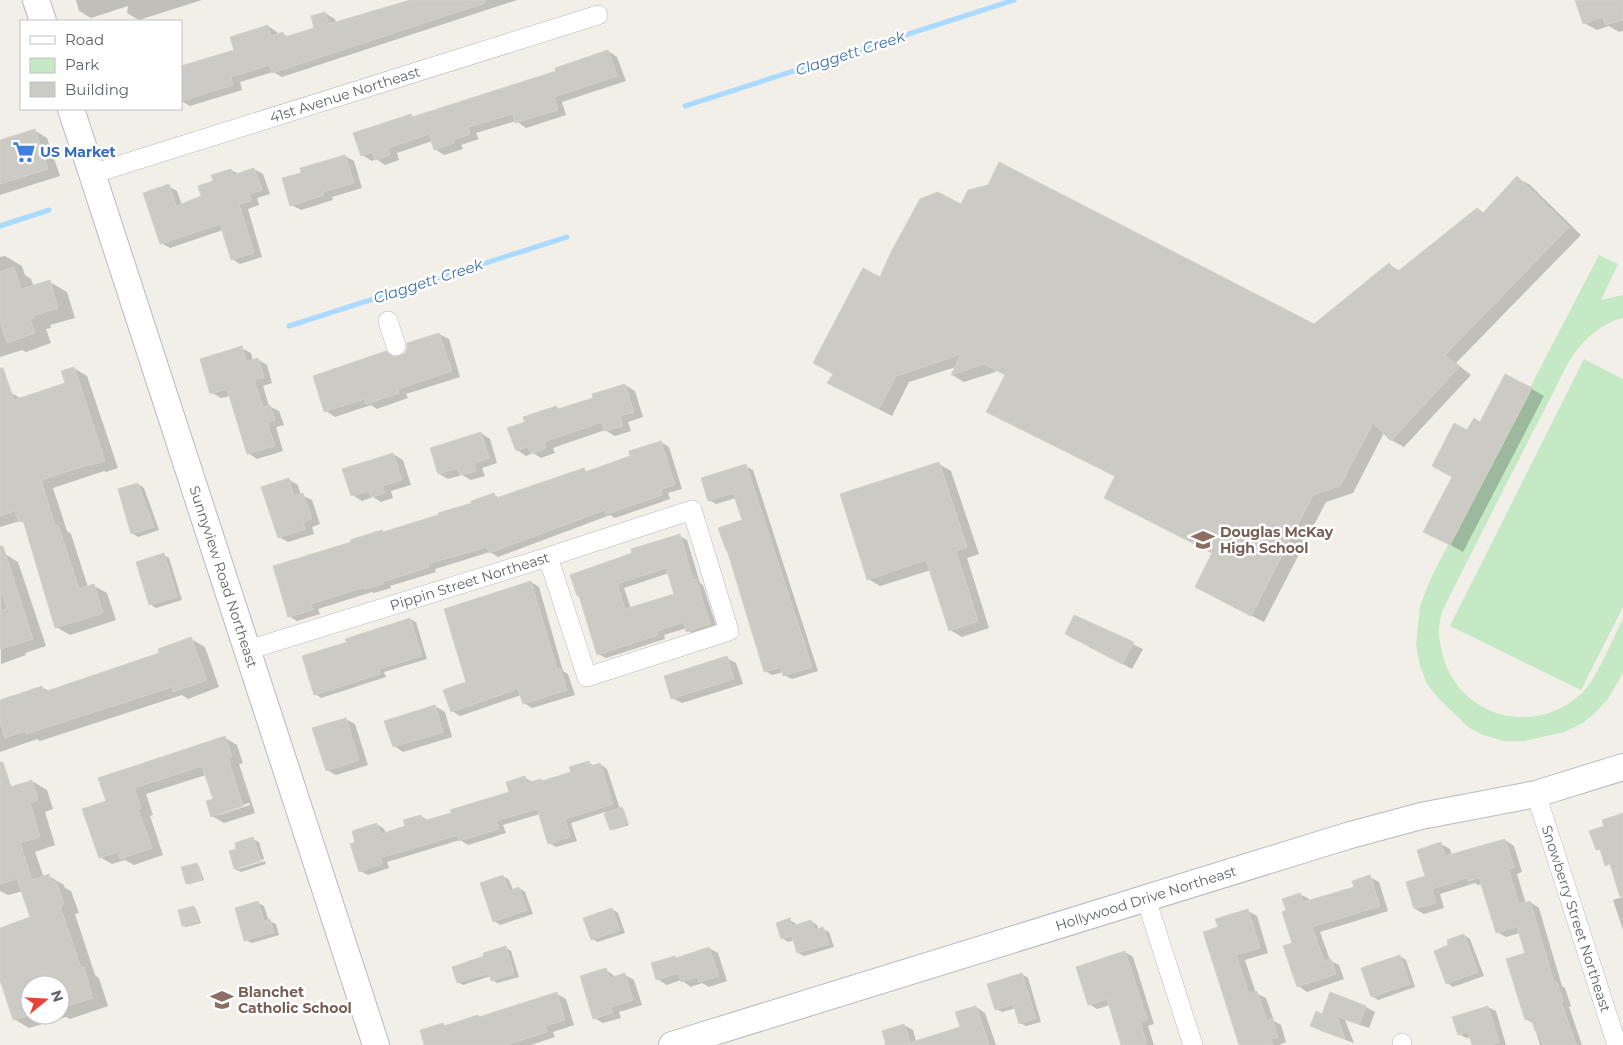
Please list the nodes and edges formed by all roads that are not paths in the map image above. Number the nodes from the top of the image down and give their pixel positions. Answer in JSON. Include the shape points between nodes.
{"nodes":[{"id":1,"x":36,"y":0,"type":"edge"},
{"id":2,"x":598,"y":15,"type":"dead end"},
{"id":3,"x":43,"y":20,"type":"edge"},
{"id":4,"x":71,"y":110,"type":"edge"},
{"id":5,"x":92,"y":174,"type":"junction"},
{"id":6,"x":388,"y":321,"type":"dead end"},
{"id":7,"x":396,"y":346,"type":"dead end"},
{"id":8,"x":548,"y":557,"type":"junction"},
{"id":9,"x":248,"y":650,"type":"junction"},
{"id":10,"x":1623,"y":767,"type":"edge"},
{"id":11,"x":1536,"y":794,"type":"junction"},
{"id":12,"x":1146,"y":898,"type":"junction"},
{"id":13,"x":376,"y":1045,"type":"edge"},
{"id":14,"x":672,"y":1045,"type":"edge"},
{"id":15,"x":1194,"y":1045,"type":"edge"},
{"id":16,"x":1617,"y":1045,"type":"edge"}],
"edges":[{"from":1,"to":3,"type":"main road"},
{"from":2,"to":5,"type":"street","name":"41st Avenue Northeast"},
{"from":4,"to":5,"type":"main road","name":"Sunnyview Road Northeast"},
{"from":5,"to":9,"type":"main road","name":"Sunnyview Road Northeast"},
{"from":6,"to":7,"type":"street"},
{"from":8,"to":8,"type":"street","name":"Pippin Street Northeast","via":[[692,510],[729,631],[587,677]]},
{"from":8,"to":9,"type":"street","name":"Pippin Street Northeast"},
{"from":9,"to":13,"type":"main road","name":"Sunnyview Road Northeast"},
{"from":10,"to":11,"type":"main road","name":"Hollywood Drive Northeast"},
{"from":11,"to":12,"type":"main road","name":"Hollywood Drive Northeast","via":[[1402,821]]},
{"from":11,"to":16,"type":"street","name":"Snowberry Street Northeast"},
{"from":12,"to":14,"type":"main road","name":"Hollywood Drive Northeast"},
{"from":12,"to":15,"type":"street"}]}
